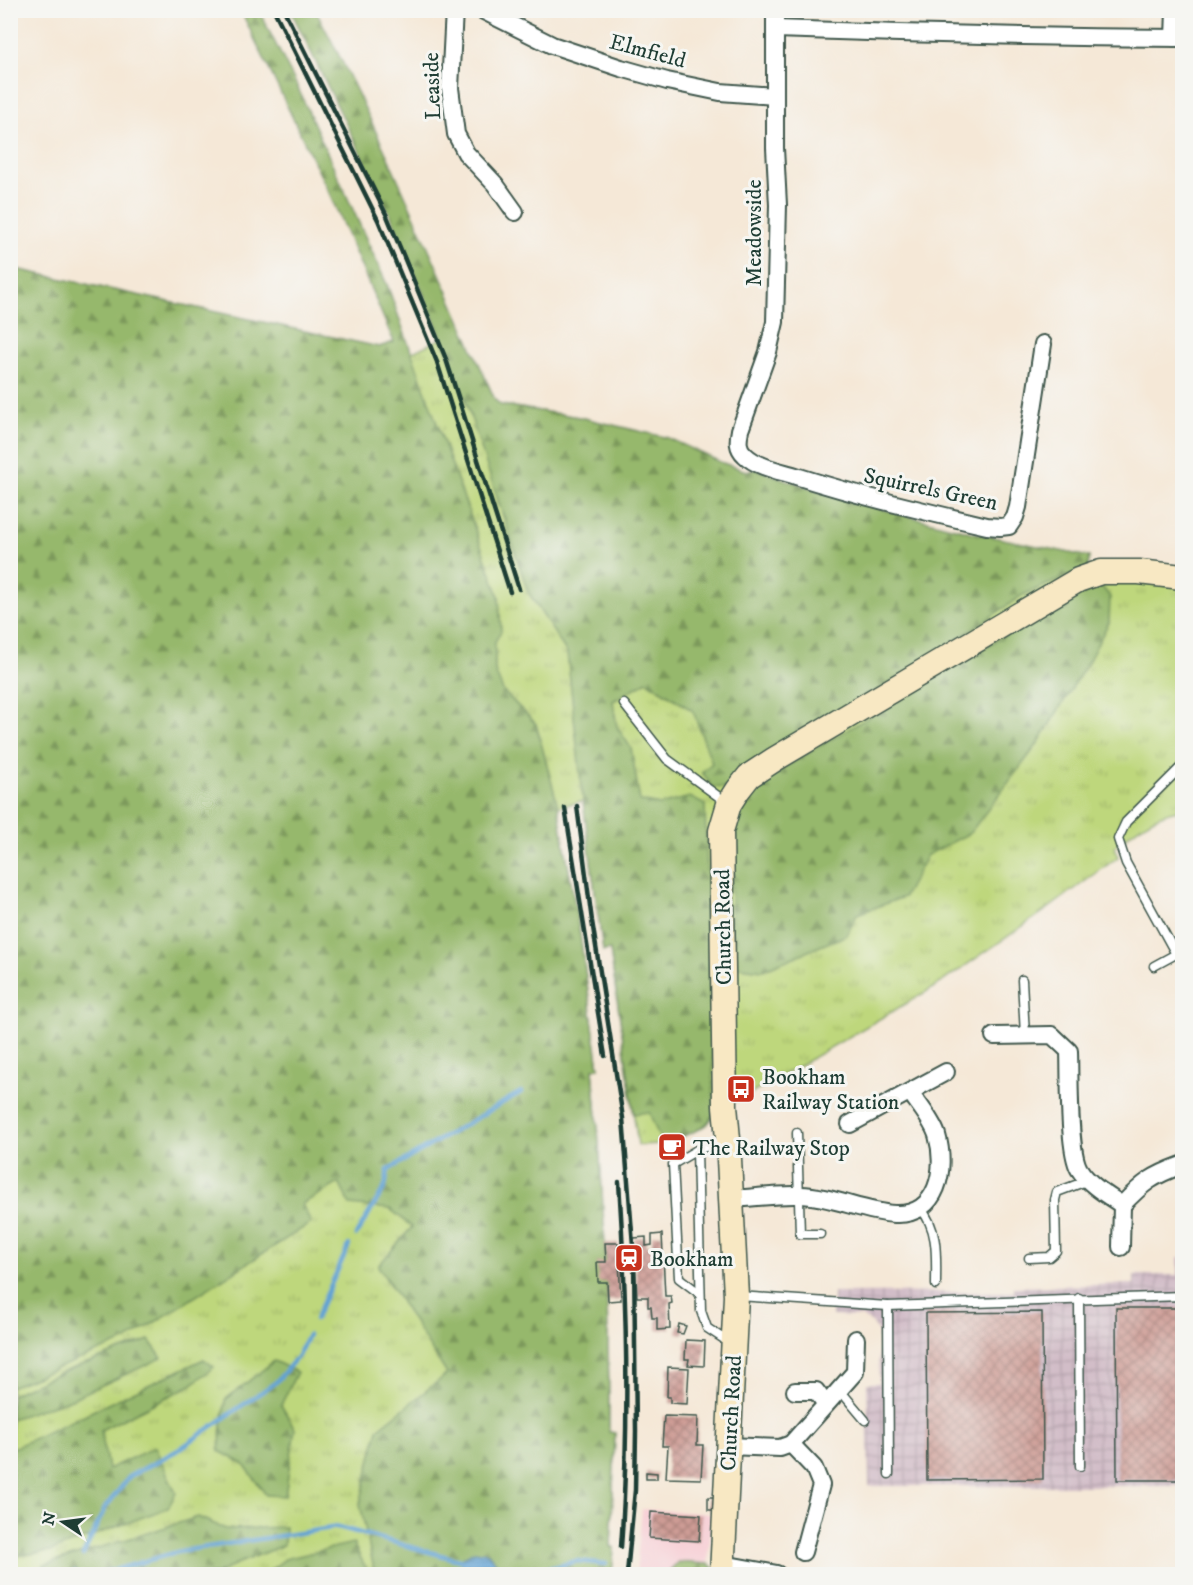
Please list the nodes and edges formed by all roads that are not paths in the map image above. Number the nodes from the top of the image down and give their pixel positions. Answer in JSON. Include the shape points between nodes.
{"nodes":[{"id":1,"x":454,"y":10,"type":"edge"},
{"id":2,"x":482,"y":10,"type":"edge"},
{"id":3,"x":775,"y":10,"type":"edge"},
{"id":4,"x":1175,"y":10,"type":"edge"},
{"id":5,"x":775,"y":29,"type":"junction"},
{"id":6,"x":1178,"y":38,"type":"edge"},
{"id":7,"x":775,"y":96,"type":"junction"},
{"id":8,"x":515,"y":212,"type":"dead end"},
{"id":9,"x":1043,"y":344,"type":"dead end"},
{"id":10,"x":740,"y":449,"type":"joint"},
{"id":11,"x":1182,"y":577,"type":"edge"},
{"id":12,"x":624,"y":704,"type":"dead end"},
{"id":13,"x":1182,"y":766,"type":"edge"},
{"id":14,"x":729,"y":804,"type":"junction"},
{"id":15,"x":1154,"y":966,"type":"dead end"},
{"id":16,"x":1022,"y":980,"type":"dead end"},
{"id":17,"x":1025,"y":1035,"type":"junction"},
{"id":18,"x":994,"y":1036,"type":"dead end"},
{"id":19,"x":946,"y":1072,"type":"dead end"},
{"id":20,"x":910,"y":1092,"type":"junction"},
{"id":21,"x":850,"y":1124,"type":"dead end"},
{"id":22,"x":797,"y":1133,"type":"dead end"},
{"id":23,"x":728,"y":1139,"type":"junction"},
{"id":24,"x":697,"y":1150,"type":"junction"},
{"id":25,"x":1182,"y":1165,"type":"edge"},
{"id":26,"x":1089,"y":1180,"type":"junction"},
{"id":27,"x":800,"y":1195,"type":"junction"},
{"id":28,"x":731,"y":1199,"type":"junction"},
{"id":29,"x":1122,"y":1205,"type":"junction"},
{"id":30,"x":921,"y":1209,"type":"junction"},
{"id":31,"x":820,"y":1234,"type":"dead end"},
{"id":32,"x":1121,"y":1247,"type":"dead end"},
{"id":33,"x":1029,"y":1258,"type":"dead end"},
{"id":34,"x":936,"y":1285,"type":"dead end"},
{"id":35,"x":699,"y":1293,"type":"junction"},
{"id":36,"x":736,"y":1296,"type":"junction"},
{"id":37,"x":1182,"y":1296,"type":"edge"},
{"id":38,"x":1079,"y":1298,"type":"junction"},
{"id":39,"x":888,"y":1306,"type":"junction"},
{"id":40,"x":856,"y":1339,"type":"dead end"},
{"id":41,"x":733,"y":1345,"type":"junction"},
{"id":42,"x":839,"y":1389,"type":"junction"},
{"id":43,"x":795,"y":1391,"type":"dead end"},
{"id":44,"x":825,"y":1403,"type":"junction"},
{"id":45,"x":865,"y":1420,"type":"dead end"},
{"id":46,"x":791,"y":1444,"type":"junction"},
{"id":47,"x":728,"y":1446,"type":"junction"},
{"id":48,"x":1080,"y":1466,"type":"dead end"},
{"id":49,"x":889,"y":1474,"type":"dead end"},
{"id":50,"x":803,"y":1552,"type":"dead end"},
{"id":51,"x":723,"y":1569,"type":"edge"},
{"id":52,"x":777,"y":1575,"type":"edge"}],
"edges":[{"from":1,"to":8,"type":"street","name":"Leaside","via":[[450,88],[456,134],[466,153]]},
{"from":2,"to":7,"type":"street","name":"Elmfield","via":[[552,45],[621,68],[720,92]]},
{"from":3,"to":5,"type":"street","name":"Meadowside"},
{"from":4,"to":6,"type":"street"},
{"from":5,"to":6,"type":"street"},
{"from":5,"to":7,"type":"street","name":"Meadowside"},
{"from":7,"to":10,"type":"street","name":"Meadowside","via":[[775,322],[740,430]]},
{"from":9,"to":10,"type":"street","name":"Squirrels Green","via":[[1018,507],[1009,526],[987,526],[855,495],[767,467],[750,460]]},
{"from":11,"to":14,"type":"street","name":"Church Road","via":[[1101,572],[1078,580],[775,759],[749,777]]},
{"from":12,"to":14,"type":"lane","via":[[668,759]]},
{"from":13,"to":15,"type":"lane","via":[[1126,822],[1118,839],[1126,863],[1176,954]]},
{"from":14,"to":23,"type":"street","name":"Church Road","via":[[721,831],[720,874],[724,1106]]},
{"from":16,"to":17,"type":"lane"},
{"from":17,"to":18,"type":"street"},
{"from":17,"to":26,"type":"street","via":[[1052,1035],[1069,1052],[1072,1142],[1078,1168]]},
{"from":19,"to":20,"type":"street"},
{"from":20,"to":21,"type":"street"},
{"from":20,"to":30,"type":"street","via":[[937,1134],[941,1172],[936,1189]]},
{"from":22,"to":27,"type":"lane"},
{"from":23,"to":24,"type":"lane"},
{"from":23,"to":28,"type":"street","name":"Church Road"},
{"from":24,"to":35,"type":"lane"},
{"from":24,"to":35,"type":"lane","via":[[673,1164],[679,1278]]},
{"from":25,"to":29,"type":"street","via":[[1143,1183]]},
{"from":26,"to":29,"type":"street"},
{"from":26,"to":33,"type":"lane","via":[[1057,1192],[1056,1251],[1049,1257]]},
{"from":27,"to":28,"type":"street"},
{"from":27,"to":30,"type":"street","via":[[896,1214]]},
{"from":27,"to":31,"type":"lane","via":[[800,1234]]},
{"from":28,"to":36,"type":"street","name":"Church Road"},
{"from":29,"to":32,"type":"street"},
{"from":30,"to":34,"type":"lane","via":[[933,1231]]},
{"from":35,"to":41,"type":"lane","via":[[700,1311],[707,1328]]},
{"from":36,"to":39,"type":"lane"},
{"from":36,"to":41,"type":"street","name":"Church Road"},
{"from":37,"to":38,"type":"lane"},
{"from":38,"to":39,"type":"lane"},
{"from":38,"to":48,"type":"lane"},
{"from":39,"to":49,"type":"lane"},
{"from":40,"to":42,"type":"street","via":[[855,1372]]},
{"from":41,"to":47,"type":"street","name":"Church Road"},
{"from":42,"to":44,"type":"street"},
{"from":42,"to":45,"type":"lane"},
{"from":43,"to":44,"type":"street","via":[[816,1391]]},
{"from":44,"to":46,"type":"street"},
{"from":46,"to":47,"type":"street","via":[[780,1448]]},
{"from":46,"to":50,"type":"street","via":[[814,1468],[821,1485]]},
{"from":47,"to":51,"type":"street","name":"Church Road"},
{"from":51,"to":52,"type":"street"}]}
